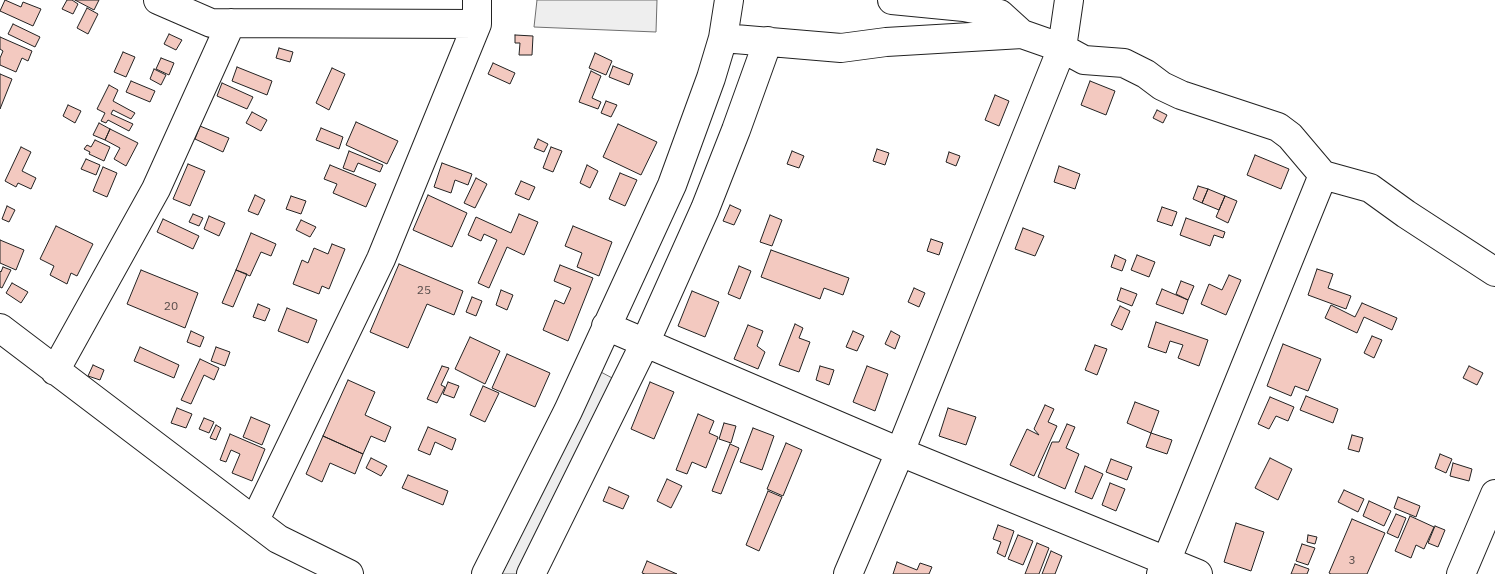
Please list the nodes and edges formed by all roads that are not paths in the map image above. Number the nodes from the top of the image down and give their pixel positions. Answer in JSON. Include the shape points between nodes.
{"nodes":[{"id":1,"x":158,"y":0,"type":"edge"},
{"id":2,"x":729,"y":0,"type":"edge"},
{"id":3,"x":892,"y":0,"type":"edge"},
{"id":4,"x":1069,"y":0,"type":"edge"},
{"id":5,"x":921,"y":1,"type":"edge"},
{"id":6,"x":477,"y":12,"type":"edge"},
{"id":7,"x":231,"y":23,"type":"junction"},
{"id":8,"x":1022,"y":34,"type":"junction"},
{"id":9,"x":723,"y":38,"type":"junction"},
{"id":10,"x":768,"y":41,"type":"junction"},
{"id":11,"x":1062,"y":48,"type":"junction"},
{"id":12,"x":1323,"y":175,"type":"junction"},
{"id":13,"x":1495,"y":272,"type":"edge"},
{"id":14,"x":606,"y":326,"type":"junction"},
{"id":15,"x":0,"y":328,"type":"edge"},
{"id":16,"x":645,"y":343,"type":"junction"},
{"id":17,"x":55,"y":371,"type":"junction"},
{"id":18,"x":900,"y":452,"type":"junction"},
{"id":19,"x":1495,"y":494,"type":"edge"},
{"id":20,"x":255,"y":520,"type":"junction"},
{"id":21,"x":1164,"y":567,"type":"edge"},
{"id":22,"x":349,"y":574,"type":"edge"},
{"id":23,"x":486,"y":574,"type":"edge"},
{"id":24,"x":532,"y":574,"type":"edge"},
{"id":25,"x":848,"y":574,"type":"edge"},
{"id":26,"x":1198,"y":574,"type":"edge"},
{"id":27,"x":1461,"y":574,"type":"edge"}],
"edges":[{"from":1,"to":7,"type":"street","via":[[210,23]]},
{"from":2,"to":9,"type":"street"},
{"from":3,"to":5,"type":"street"},
{"from":4,"to":11,"type":"street"},
{"from":5,"to":8,"type":"street","via":[[1000,14]]},
{"from":6,"to":7,"type":"street"},
{"from":6,"to":20,"type":"street","via":[[381,259]]},
{"from":7,"to":17,"type":"street","via":[[156,189]]},
{"from":8,"to":10,"type":"street","via":[[840,48]]},
{"from":8,"to":11,"type":"street"},
{"from":9,"to":10,"type":"street"},
{"from":9,"to":14,"type":"street","via":[[672,185]]},
{"from":10,"to":16,"type":"street","via":[[704,209]]},
{"from":11,"to":12,"type":"street","via":[[1084,60],[1124,63],[1181,95],[1278,127],[1290,136]]},
{"from":11,"to":18,"type":"street"},
{"from":12,"to":13,"type":"street","via":[[1370,188]]},
{"from":12,"to":21,"type":"street"},
{"from":14,"to":16,"type":"street"},
{"from":14,"to":23,"type":"street","via":[[560,427]]},
{"from":15,"to":17,"type":"street"},
{"from":16,"to":18,"type":"street"},
{"from":16,"to":24,"type":"street"},
{"from":17,"to":20,"type":"street"},
{"from":18,"to":21,"type":"street"},
{"from":18,"to":25,"type":"street"},
{"from":19,"to":27,"type":"street"},
{"from":20,"to":22,"type":"street","via":[[278,539]]},
{"from":21,"to":26,"type":"street"}]}
